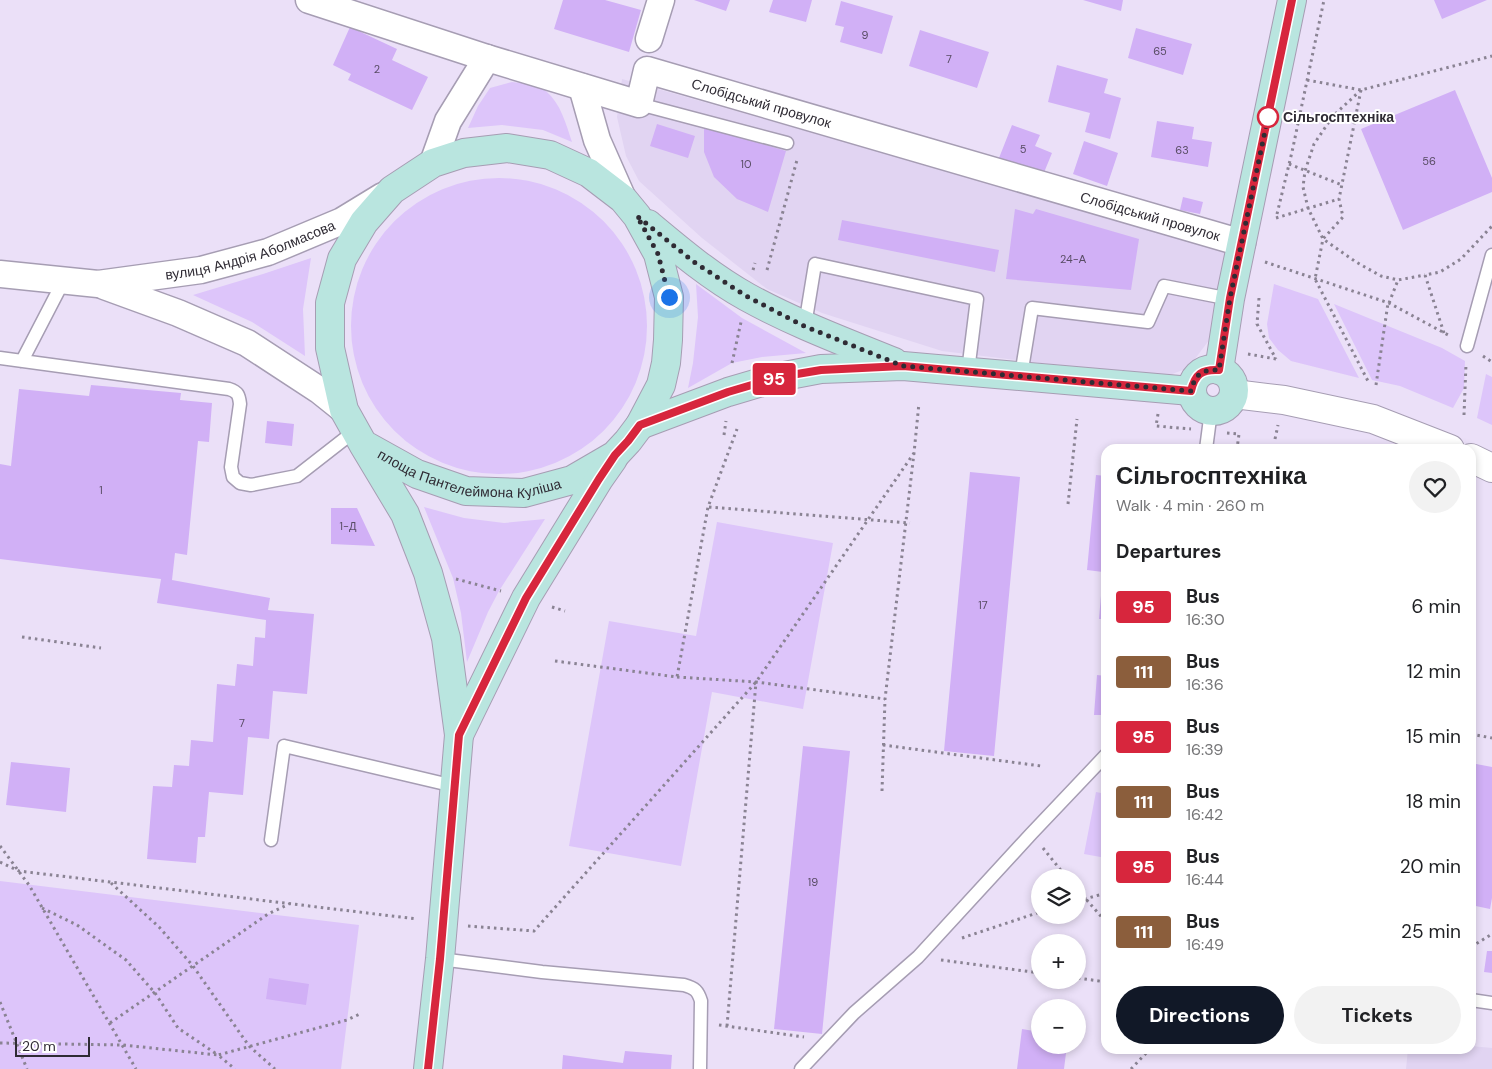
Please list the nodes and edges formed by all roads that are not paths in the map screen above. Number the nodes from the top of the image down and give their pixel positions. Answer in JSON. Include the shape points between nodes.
{"nodes":[{"id":1,"x":309,"y":0,"type":"edge"},
{"id":2,"x":662,"y":0,"type":"edge"},
{"id":3,"x":1292,"y":0,"type":"edge"},
{"id":4,"x":649,"y":39,"type":"dead end"},
{"id":5,"x":488,"y":58,"type":"junction"},
{"id":6,"x":582,"y":87,"type":"junction"},
{"id":7,"x":639,"y":104,"type":"junction"},
{"id":8,"x":787,"y":143,"type":"dead end"},
{"id":9,"x":433,"y":163,"type":"junction"},
{"id":10,"x":392,"y":190,"type":"junction"},
{"id":11,"x":630,"y":208,"type":"junction"},
{"id":12,"x":1242,"y":243,"type":"junction"},
{"id":13,"x":1492,"y":255,"type":"edge"},
{"id":14,"x":0,"y":274,"type":"edge"},
{"id":15,"x":64,"y":280,"type":"junction"},
{"id":16,"x":98,"y":284,"type":"junction"},
{"id":17,"x":1230,"y":298,"type":"junction"},
{"id":18,"x":804,"y":326,"type":"junction"},
{"id":19,"x":1466,"y":346,"type":"road end"},
{"id":20,"x":0,"y":358,"type":"edge"},
{"id":21,"x":22,"y":361,"type":"junction"},
{"id":22,"x":903,"y":366,"type":"junction"},
{"id":23,"x":1219,"y":370,"type":"junction"},
{"id":24,"x":968,"y":371,"type":"junction"},
{"id":25,"x":1021,"y":376,"type":"junction"},
{"id":26,"x":1191,"y":391,"type":"junction"},
{"id":27,"x":1234,"y":394,"type":"junction"},
{"id":28,"x":1211,"y":411,"type":"junction"},
{"id":29,"x":640,"y":425,"type":"junction"},
{"id":30,"x":354,"y":428,"type":"junction"},
{"id":31,"x":1207,"y":444,"type":"edge"},
{"id":32,"x":1437,"y":444,"type":"edge"},
{"id":33,"x":615,"y":455,"type":"junction"},
{"id":34,"x":1476,"y":460,"type":"edge"},
{"id":35,"x":1492,"y":468,"type":"edge"},
{"id":36,"x":459,"y":735,"type":"junction"},
{"id":37,"x":1101,"y":760,"type":"edge"},
{"id":38,"x":454,"y":786,"type":"junction"},
{"id":39,"x":271,"y":840,"type":"dead end"},
{"id":40,"x":440,"y":959,"type":"junction"},
{"id":41,"x":1476,"y":1001,"type":"edge"},
{"id":42,"x":1492,"y":1003,"type":"edge"},
{"id":43,"x":428,"y":1069,"type":"edge"},
{"id":44,"x":700,"y":1069,"type":"edge"},
{"id":45,"x":801,"y":1069,"type":"edge"}],
"edges":[{"from":1,"to":5,"type":"street"},
{"from":2,"to":4,"type":"street"},
{"from":3,"to":12,"type":"main road"},
{"from":5,"to":6,"type":"street"},
{"from":5,"to":9,"type":"street","via":[[448,121]]},
{"from":6,"to":7,"type":"street"},
{"from":6,"to":11,"type":"street","name":"площа Пантелеймона Куліша","via":[[598,140]]},
{"from":7,"to":8,"type":"lane"},
{"from":7,"to":12,"type":"street","name":"Слобідський провулок","via":[[647,70]]},
{"from":9,"to":10,"type":"main road","name":"площа Пантелеймона Куліша"},
{"from":9,"to":11,"type":"main road","name":"площа Пантелеймона Куліша","via":[[464,153],[507,148],[550,155],[589,173]]},
{"from":10,"to":16,"type":"street","name":"вулиця Андрія Аболмасова","via":[[342,221],[268,252],[201,270]]},
{"from":10,"to":30,"type":"main road","name":"площа Пантелеймона Куліша","via":[[364,222],[342,259],[330,303],[330,348]]},
{"from":11,"to":18,"type":"main road","via":[[694,262],[746,296]]},
{"from":11,"to":29,"type":"main road","name":"площа Пантелеймона Куліша","via":[[658,254],[669,297],[666,364],[661,385]]},
{"from":12,"to":17,"type":"main road"},
{"from":13,"to":19,"type":"lane"},
{"from":14,"to":15,"type":"street","name":"вулиця Андрія Аболмасова"},
{"from":15,"to":16,"type":"street","name":"вулиця Андрія Аболмасова"},
{"from":15,"to":21,"type":"lane"},
{"from":16,"to":30,"type":"street","name":"вулиця Андрія Аболмасова","via":[[247,343],[319,390]]},
{"from":17,"to":23,"type":"main road"},
{"from":17,"to":25,"type":"lane","via":[[1164,286],[1148,322],[1032,308]]},
{"from":18,"to":22,"type":"main road"},
{"from":18,"to":24,"type":"lane","via":[[815,264],[977,299]]},
{"from":20,"to":21,"type":"lane"},
{"from":21,"to":30,"type":"lane","via":[[235,391],[240,404],[231,467],[232,477],[240,483],[251,485],[296,476]]},
{"from":22,"to":24,"type":"main road"},
{"from":22,"to":29,"type":"main road","via":[[821,370],[779,377]]},
{"from":23,"to":26,"type":"main road","via":[[1209,369],[1200,373],[1193,381]]},
{"from":23,"to":27,"type":"main road","via":[[1228,375]]},
{"from":24,"to":25,"type":"main road"},
{"from":25,"to":26,"type":"main road"},
{"from":26,"to":28,"type":"main road","via":[[1194,401]]},
{"from":27,"to":28,"type":"main road","via":[[1230,403],[1221,410]]},
{"from":27,"to":32,"type":"street","via":[[1284,400],[1372,419]]},
{"from":28,"to":31,"type":"lane"},
{"from":29,"to":33,"type":"main road","name":"площа Пантелеймона Куліша"},
{"from":30,"to":33,"type":"main road","name":"площа Пантелеймона Куліша","via":[[417,474],[466,492],[524,493],[572,480]]},
{"from":30,"to":36,"type":"main road","via":[[405,514],[428,573],[446,638]]},
{"from":33,"to":36,"type":"main road","via":[[526,598]]},
{"from":34,"to":35,"type":"street"},
{"from":36,"to":38,"type":"main road"},
{"from":37,"to":45,"type":"lane","via":[[918,958],[854,1013]]},
{"from":38,"to":39,"type":"lane","via":[[284,746]]},
{"from":38,"to":40,"type":"main road"},
{"from":40,"to":43,"type":"main road"},
{"from":40,"to":44,"type":"lane","via":[[692,988],[698,992],[701,1002]]},
{"from":41,"to":42,"type":"lane"}]}
